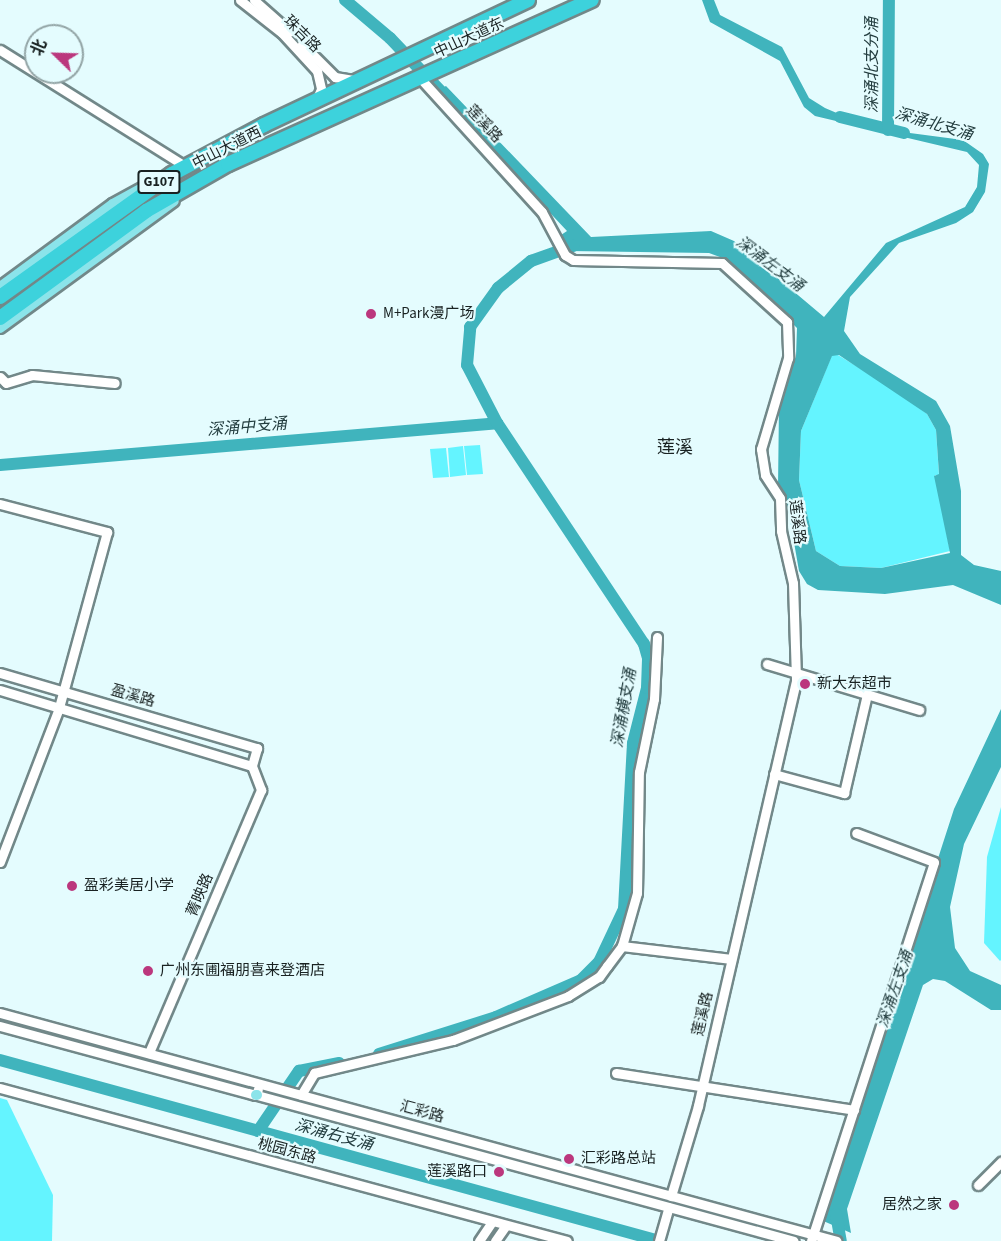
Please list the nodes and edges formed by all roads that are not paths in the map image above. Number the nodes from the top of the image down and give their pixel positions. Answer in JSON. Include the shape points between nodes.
{"nodes":[{"id":1,"x":240,"y":0,"type":"edge"},
{"id":2,"x":254,"y":0,"type":"edge"},
{"id":3,"x":528,"y":0,"type":"edge"},
{"id":4,"x":592,"y":0,"type":"edge"},
{"id":5,"x":0,"y":50,"type":"edge"},
{"id":6,"x":423,"y":77,"type":"junction"},
{"id":7,"x":357,"y":80,"type":"junction"},
{"id":8,"x":316,"y":101,"type":"junction"},
{"id":9,"x":186,"y":166,"type":"junction"},
{"id":10,"x":172,"y":174,"type":"junction"},
{"id":11,"x":208,"y":176,"type":"junction"},
{"id":12,"x":0,"y":287,"type":"edge"},
{"id":13,"x":0,"y":297,"type":"edge"},
{"id":14,"x":0,"y":318,"type":"edge"},
{"id":15,"x":0,"y":328,"type":"edge"},
{"id":16,"x":0,"y":377,"type":"edge"},
{"id":17,"x":115,"y":383,"type":"dead end"},
{"id":18,"x":0,"y":504,"type":"edge"},
{"id":19,"x":657,"y":637,"type":"dead end"},
{"id":20,"x":767,"y":664,"type":"dead end"},
{"id":21,"x":0,"y":673,"type":"edge"},
{"id":22,"x":797,"y":673,"type":"junction"},
{"id":23,"x":0,"y":690,"type":"edge"},
{"id":24,"x":64,"y":691,"type":"junction"},
{"id":25,"x":867,"y":694,"type":"junction"},
{"id":26,"x":59,"y":708,"type":"junction"},
{"id":27,"x":919,"y":710,"type":"dead end"},
{"id":28,"x":252,"y":766,"type":"junction"},
{"id":29,"x":774,"y":774,"type":"junction"},
{"id":30,"x":856,"y":833,"type":"dead end"},
{"id":31,"x":0,"y":862,"type":"edge"},
{"id":32,"x":622,"y":946,"type":"junction"},
{"id":33,"x":731,"y":959,"type":"junction"},
{"id":34,"x":0,"y":1013,"type":"edge"},
{"id":35,"x":0,"y":1026,"type":"edge"},
{"id":36,"x":149,"y":1053,"type":"junction"},
{"id":37,"x":616,"y":1073,"type":"dead end"},
{"id":38,"x":241,"y":1078,"type":"junction"},
{"id":39,"x":702,"y":1086,"type":"junction"},
{"id":40,"x":0,"y":1088,"type":"edge"},
{"id":41,"x":238,"y":1090,"type":"junction"},
{"id":42,"x":260,"y":1090,"type":"junction"},
{"id":43,"x":298,"y":1094,"type":"junction"},
{"id":44,"x":854,"y":1110,"type":"junction"},
{"id":45,"x":1001,"y":1161,"type":"edge"},
{"id":46,"x":978,"y":1185,"type":"dead end"},
{"id":47,"x":671,"y":1196,"type":"junction"},
{"id":48,"x":669,"y":1207,"type":"junction"},
{"id":49,"x":492,"y":1222,"type":"junction"},
{"id":50,"x":777,"y":1224,"type":"junction"},
{"id":51,"x":506,"y":1225,"type":"junction"},
{"id":52,"x":774,"y":1235,"type":"junction"},
{"id":53,"x":661,"y":1237,"type":"edge"},
{"id":54,"x":812,"y":1237,"type":"edge"},
{"id":55,"x":479,"y":1241,"type":"edge"},
{"id":56,"x":495,"y":1241,"type":"edge"},
{"id":57,"x":567,"y":1241,"type":"edge"},
{"id":58,"x":794,"y":1241,"type":"edge"},
{"id":59,"x":837,"y":1241,"type":"edge"}],
"edges":[{"from":1,"to":8,"type":"street","name":"珠吉路","via":[[282,33],[317,71],[321,88]]},
{"from":2,"to":7,"type":"street","name":"珠吉路","via":[[335,77]]},
{"from":3,"to":7,"type":"highway","name":"中山大道东","number":"G107"},
{"from":4,"to":6,"type":"highway","name":"中山大道东","number":"G107"},
{"from":5,"to":9,"type":"street"},
{"from":6,"to":11,"type":"highway","name":"中山大道西","number":"G107","via":[[291,134]]},
{"from":6,"to":22,"type":"street","name":"莲溪路","via":[[526,194],[566,255],[585,261],[722,263],[785,318],[790,338],[788,358],[761,449],[765,475],[780,498],[781,531],[793,583]]},
{"from":7,"to":8,"type":"highway","name":"中山大道西","number":"G107"},
{"from":8,"to":9,"type":"highway","name":"中山大道西","number":"G107"},
{"from":9,"to":10,"type":"highway","name":"中山大道西","number":"G107"},
{"from":10,"to":12,"type":"main road","via":[[113,204]]},
{"from":10,"to":13,"type":"highway","name":"中山大道西","number":"G107"},
{"from":11,"to":14,"type":"highway","name":"中山大道西","number":"G107","via":[[146,211]]},
{"from":11,"to":15,"type":"main road"},
{"from":16,"to":17,"type":"street","via":[[6,383],[32,375]]},
{"from":18,"to":24,"type":"street","via":[[107,532]]},
{"from":19,"to":32,"type":"street","via":[[654,699],[639,772],[637,893]]},
{"from":20,"to":22,"type":"street"},
{"from":21,"to":24,"type":"street","name":"盈溪路"},
{"from":22,"to":25,"type":"street"},
{"from":22,"to":29,"type":"street","name":"莲溪路"},
{"from":23,"to":26,"type":"street"},
{"from":24,"to":26,"type":"street"},
{"from":24,"to":28,"type":"street","name":"盈溪路","via":[[257,748]]},
{"from":25,"to":27,"type":"street"},
{"from":25,"to":29,"type":"street","via":[[844,793]]},
{"from":26,"to":28,"type":"street"},
{"from":26,"to":31,"type":"street"},
{"from":28,"to":36,"type":"street","name":"菁映路","via":[[261,790]]},
{"from":29,"to":33,"type":"street","name":"莲溪路"},
{"from":30,"to":44,"type":"street","via":[[934,862]]},
{"from":32,"to":33,"type":"street"},
{"from":32,"to":43,"type":"street","via":[[599,977],[568,996],[453,1040],[314,1072]]},
{"from":33,"to":39,"type":"street","name":"莲溪路"},
{"from":34,"to":36,"type":"street","name":"汇彩路"},
{"from":35,"to":41,"type":"street","name":"汇彩路"},
{"from":36,"to":38,"type":"street","name":"汇彩路"},
{"from":37,"to":39,"type":"street"},
{"from":38,"to":41,"type":"street"},
{"from":38,"to":42,"type":"street","name":"汇彩路"},
{"from":39,"to":44,"type":"street"},
{"from":39,"to":47,"type":"street","name":"莲溪路"},
{"from":40,"to":49,"type":"street","name":"桃园东路"},
{"from":41,"to":42,"type":"street","name":"汇彩路"},
{"from":42,"to":43,"type":"street","name":"汇彩路"},
{"from":42,"to":48,"type":"street","name":"汇彩路","via":[[297,1106]]},
{"from":43,"to":47,"type":"street","name":"汇彩路"},
{"from":44,"to":54,"type":"street"},
{"from":45,"to":46,"type":"street"},
{"from":47,"to":50,"type":"street","name":"汇彩路"},
{"from":48,"to":52,"type":"street","name":"汇彩路"},
{"from":48,"to":53,"type":"street"},
{"from":49,"to":51,"type":"street","name":"桃园东路"},
{"from":49,"to":55,"type":"street"},
{"from":50,"to":52,"type":"street"},
{"from":50,"to":54,"type":"street","name":"汇彩路"},
{"from":51,"to":56,"type":"street"},
{"from":51,"to":57,"type":"street","name":"桃园东路"},
{"from":52,"to":58,"type":"street","name":"汇彩路"},
{"from":54,"to":59,"type":"street","name":"汇彩路"}]}
